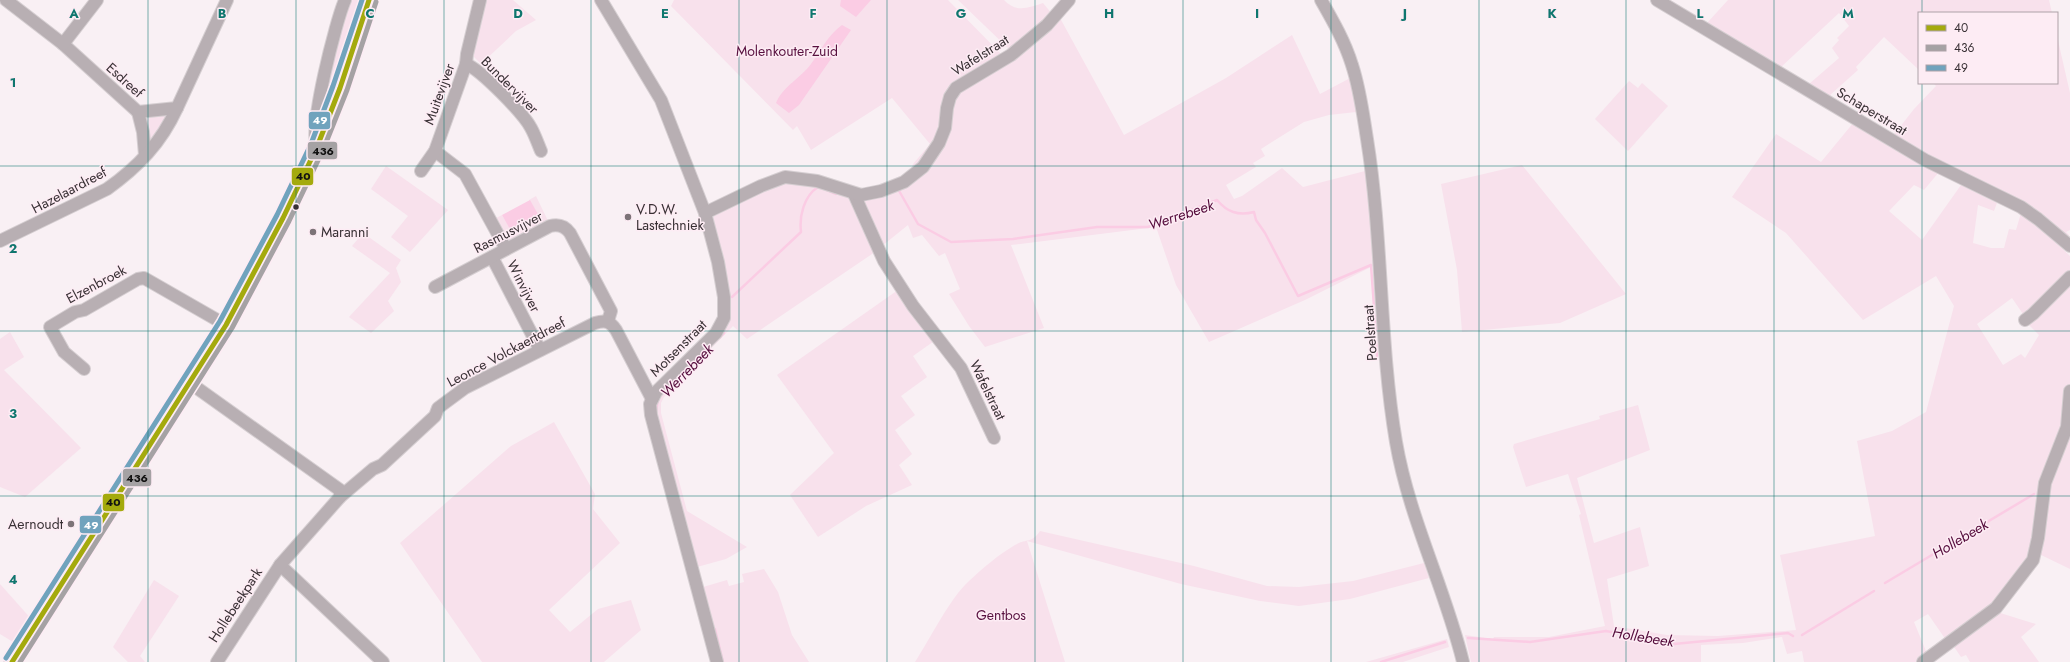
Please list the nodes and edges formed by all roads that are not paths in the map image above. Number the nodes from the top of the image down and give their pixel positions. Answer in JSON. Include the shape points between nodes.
{"nodes":[{"id":1,"x":6,"y":0,"type":"edge"},
{"id":2,"x":97,"y":0,"type":"edge"},
{"id":3,"x":227,"y":0,"type":"edge"},
{"id":4,"x":345,"y":0,"type":"edge"},
{"id":5,"x":369,"y":0,"type":"edge"},
{"id":6,"x":480,"y":0,"type":"edge"},
{"id":7,"x":601,"y":0,"type":"edge"},
{"id":8,"x":1069,"y":0,"type":"edge"},
{"id":9,"x":1321,"y":0,"type":"edge"},
{"id":10,"x":1658,"y":0,"type":"edge"},
{"id":11,"x":63,"y":44,"type":"junction"},
{"id":12,"x":466,"y":64,"type":"junction"},
{"id":13,"x":177,"y":108,"type":"junction"},
{"id":14,"x":138,"y":112,"type":"junction"},
{"id":15,"x":316,"y":147,"type":"junction"},
{"id":16,"x":435,"y":151,"type":"junction"},
{"id":17,"x":541,"y":151,"type":"dead end"},
{"id":18,"x":145,"y":155,"type":"junction"},
{"id":19,"x":421,"y":171,"type":"dead end"},
{"id":20,"x":854,"y":194,"type":"junction"},
{"id":21,"x":705,"y":213,"type":"junction"},
{"id":22,"x":0,"y":241,"type":"edge"},
{"id":23,"x":2070,"y":246,"type":"edge"},
{"id":24,"x":506,"y":249,"type":"junction"},
{"id":25,"x":492,"y":257,"type":"junction"},
{"id":26,"x":2070,"y":277,"type":"edge"},
{"id":27,"x":435,"y":287,"type":"dead end"},
{"id":28,"x":2025,"y":320,"type":"dead end"},
{"id":29,"x":608,"y":321,"type":"junction"},
{"id":30,"x":226,"y":326,"type":"junction"},
{"id":31,"x":540,"y":350,"type":"junction"},
{"id":32,"x":84,"y":369,"type":"dead end"},
{"id":33,"x":188,"y":387,"type":"junction"},
{"id":34,"x":2070,"y":391,"type":"edge"},
{"id":35,"x":652,"y":399,"type":"junction"},
{"id":36,"x":994,"y":438,"type":"dead end"},
{"id":37,"x":340,"y":497,"type":"junction"},
{"id":38,"x":280,"y":565,"type":"junction"},
{"id":39,"x":12,"y":662,"type":"edge"},
{"id":40,"x":217,"y":662,"type":"edge"},
{"id":41,"x":383,"y":662,"type":"edge"},
{"id":42,"x":717,"y":662,"type":"edge"},
{"id":43,"x":1463,"y":662,"type":"edge"},
{"id":44,"x":1923,"y":662,"type":"edge"}],
"edges":[{"from":1,"to":11,"type":"street","name":"Esdreef"},
{"from":2,"to":11,"type":"street"},
{"from":3,"to":13,"type":"street"},
{"from":4,"to":15,"type":"street","via":[[332,43],[316,124]]},
{"from":5,"to":15,"type":"main road","via":[[340,88]]},
{"from":6,"to":12,"type":"street","name":"Muitevijver","via":[[466,54]]},
{"from":7,"to":21,"type":"street","name":"Motsenstraat","via":[[661,100]]},
{"from":8,"to":20,"type":"street","name":"Wafelstraat","via":[[1047,25],[1011,55],[952,92],[942,137],[915,175],[881,191]]},
{"from":9,"to":43,"type":"street","name":"Poelstraat","via":[[1347,50],[1359,89],[1377,218],[1389,393],[1397,451]]},
{"from":10,"to":23,"type":"street","name":"Schaperstraat","via":[[1925,160],[2021,207]]},
{"from":11,"to":14,"type":"street","name":"Esdreef"},
{"from":12,"to":16,"type":"street","name":"Muitevijver"},
{"from":12,"to":17,"type":"street","name":"Bundervijver","via":[[477,70],[524,118]]},
{"from":13,"to":14,"type":"street","name":"Esdreef"},
{"from":13,"to":18,"type":"street","name":"Hazelaardreef","via":[[167,129]]},
{"from":14,"to":18,"type":"street"},
{"from":15,"to":30,"type":"main road","via":[[283,218]]},
{"from":16,"to":19,"type":"street","name":"Muitevijver"},
{"from":16,"to":24,"type":"street","via":[[465,174]]},
{"from":18,"to":22,"type":"street","name":"Hazelaardreef","via":[[132,170],[107,189]]},
{"from":20,"to":21,"type":"street","name":"Wafelstraat","via":[[817,181],[785,177]]},
{"from":20,"to":36,"type":"street","name":"Wafelstraat","via":[[888,268],[913,306],[958,363]]},
{"from":21,"to":35,"type":"street","name":"Motsenstraat","via":[[722,284],[724,318],[716,333],[666,381]]},
{"from":24,"to":25,"type":"street","name":"Rasmusvijver"},
{"from":24,"to":29,"type":"street","name":"Rasmusvijver","via":[[550,226],[567,228],[611,310]]},
{"from":25,"to":27,"type":"street","name":"Rasmusvijver"},
{"from":25,"to":31,"type":"street","name":"Winvijver"},
{"from":26,"to":28,"type":"street"},
{"from":29,"to":31,"type":"street","name":"Leonce Volckaertdreef","via":[[595,323]]},
{"from":29,"to":35,"type":"street","via":[[616,330]]},
{"from":30,"to":32,"type":"street","name":"Elzenbroek","via":[[144,278],[138,278],[50,327],[64,352]]},
{"from":30,"to":33,"type":"main road"},
{"from":31,"to":37,"type":"street","name":"Leonce Volckaertdreef","via":[[455,394],[382,465],[373,469]]},
{"from":33,"to":37,"type":"street","via":[[308,472],[340,490]]},
{"from":33,"to":39,"type":"main road"},
{"from":34,"to":44,"type":"street","via":[[2068,427],[2045,483],[2033,560],[1996,608]]},
{"from":35,"to":42,"type":"street","name":"Motsenstraat","via":[[651,414]]},
{"from":37,"to":38,"type":"street","name":"Leonce Volckaertdreef"},
{"from":38,"to":40,"type":"street","name":"Hollebeekpark"},
{"from":38,"to":41,"type":"street"}]}
